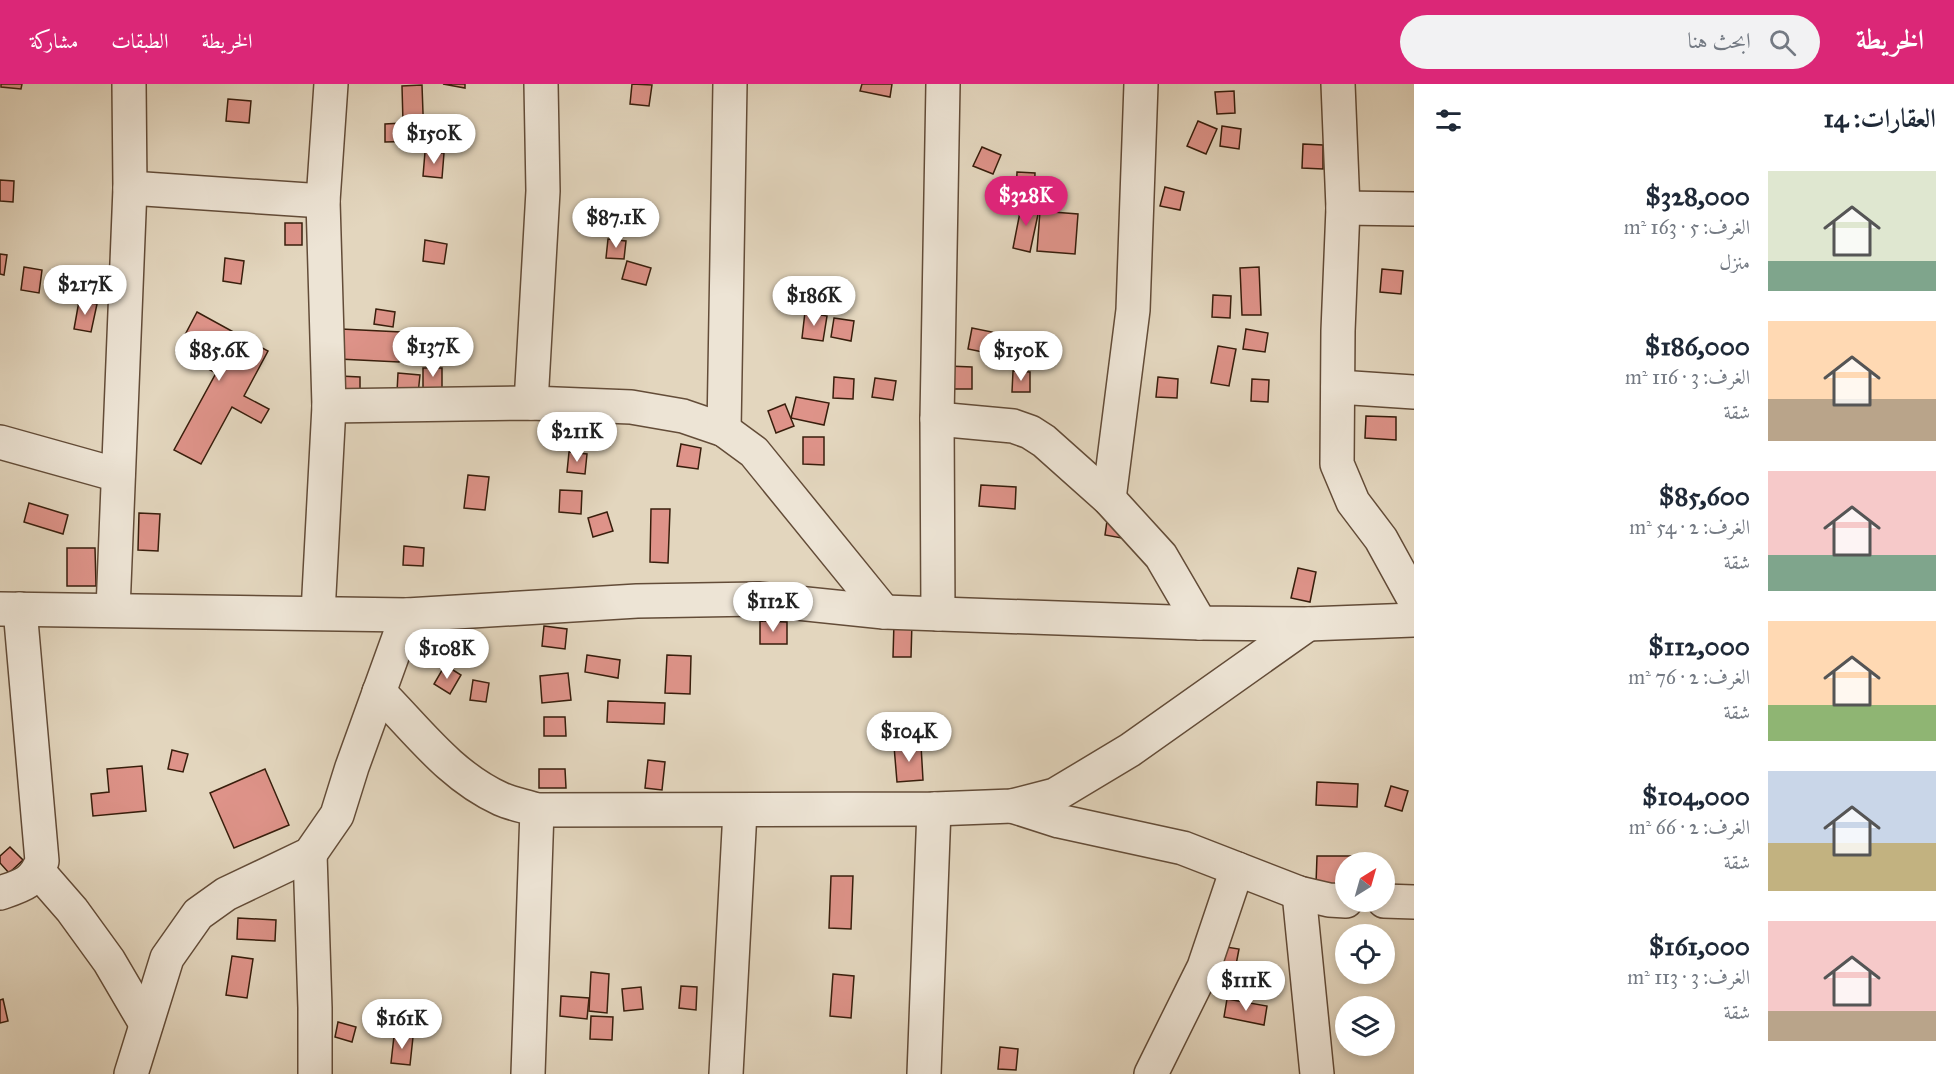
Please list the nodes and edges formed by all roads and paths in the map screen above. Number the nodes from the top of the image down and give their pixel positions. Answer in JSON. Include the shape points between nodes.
{"nodes":[{"id":1,"x":129,"y":84,"type":"edge"},
{"id":2,"x":331,"y":84,"type":"edge"},
{"id":3,"x":541,"y":84,"type":"edge"},
{"id":4,"x":730,"y":84,"type":"edge"},
{"id":5,"x":943,"y":84,"type":"edge"},
{"id":6,"x":1142,"y":84,"type":"edge"},
{"id":7,"x":1338,"y":84,"type":"edge"},
{"id":8,"x":130,"y":188,"type":"junction"},
{"id":9,"x":323,"y":201,"type":"junction"},
{"id":10,"x":1343,"y":208,"type":"junction"},
{"id":11,"x":1414,"y":209,"type":"edge"},
{"id":12,"x":1338,"y":387,"type":"junction"},
{"id":13,"x":1414,"y":392,"type":"edge"},
{"id":14,"x":531,"y":403,"type":"junction"},
{"id":15,"x":329,"y":406,"type":"junction"},
{"id":16,"x":937,"y":419,"type":"junction"},
{"id":17,"x":724,"y":430,"type":"junction"},
{"id":18,"x":0,"y":442,"type":"edge"},
{"id":19,"x":118,"y":475,"type":"junction"},
{"id":20,"x":1109,"y":499,"type":"junction"},
{"id":21,"x":1414,"y":599,"type":"edge"},
{"id":22,"x":10,"y":609,"type":"edge"},
{"id":23,"x":113,"y":610,"type":"junction"},
{"id":24,"x":885,"y":612,"type":"junction"},
{"id":25,"x":318,"y":613,"type":"junction"},
{"id":26,"x":938,"y":614,"type":"junction"},
{"id":27,"x":406,"y":615,"type":"junction"},
{"id":28,"x":1414,"y":620,"type":"edge"},
{"id":29,"x":1200,"y":623,"type":"junction"},
{"id":30,"x":1308,"y":624,"type":"junction"},
{"id":31,"x":379,"y":692,"type":"junction"},
{"id":32,"x":1012,"y":806,"type":"junction"},
{"id":33,"x":934,"y":809,"type":"junction"},
{"id":34,"x":537,"y":810,"type":"junction"},
{"id":35,"x":740,"y":811,"type":"junction"},
{"id":36,"x":310,"y":854,"type":"junction"},
{"id":37,"x":1237,"y":869,"type":"junction"},
{"id":38,"x":38,"y":872,"type":"junction"},
{"id":39,"x":0,"y":893,"type":"edge"},
{"id":40,"x":1299,"y":893,"type":"junction"},
{"id":41,"x":1335,"y":900,"type":"edge"},
{"id":42,"x":1395,"y":902,"type":"edge"},
{"id":43,"x":1414,"y":902,"type":"edge"},
{"id":44,"x":146,"y":1024,"type":"junction"},
{"id":45,"x":130,"y":1074,"type":"edge"},
{"id":46,"x":315,"y":1074,"type":"edge"},
{"id":47,"x":528,"y":1074,"type":"edge"},
{"id":48,"x":726,"y":1074,"type":"edge"},
{"id":49,"x":924,"y":1074,"type":"edge"},
{"id":50,"x":1151,"y":1074,"type":"edge"},
{"id":51,"x":1317,"y":1074,"type":"edge"}],
"edges":[{"from":1,"to":8,"type":"street"},
{"from":2,"to":9,"type":"street"},
{"from":3,"to":14,"type":"street","via":[[543,191]]},
{"from":4,"to":17,"type":"street"},
{"from":5,"to":16,"type":"street"},
{"from":6,"to":20,"type":"street","via":[[1133,310]]},
{"from":7,"to":10,"type":"street"},
{"from":8,"to":9,"type":"street"},
{"from":8,"to":19,"type":"street"},
{"from":9,"to":15,"type":"street"},
{"from":10,"to":11,"type":"street"},
{"from":10,"to":12,"type":"street"},
{"from":12,"to":13,"type":"street"},
{"from":12,"to":21,"type":"street","via":[[1337,464],[1353,502],[1381,539]]},
{"from":14,"to":15,"type":"street"},
{"from":14,"to":17,"type":"street","via":[[631,407],[682,416]]},
{"from":15,"to":25,"type":"street"},
{"from":16,"to":20,"type":"street","via":[[1013,426],[1030,432]]},
{"from":16,"to":26,"type":"street"},
{"from":17,"to":24,"type":"street","via":[[754,452]]},
{"from":18,"to":19,"type":"street"},
{"from":19,"to":23,"type":"street"},
{"from":20,"to":29,"type":"street","via":[[1161,556]]},
{"from":22,"to":23,"type":"street"},
{"from":22,"to":38,"type":"street","via":[[42,861]]},
{"from":23,"to":25,"type":"street"},
{"from":24,"to":26,"type":"street"},
{"from":24,"to":27,"type":"street","via":[[758,598]]},
{"from":25,"to":27,"type":"street"},
{"from":26,"to":29,"type":"street"},
{"from":27,"to":31,"type":"street"},
{"from":28,"to":30,"type":"street"},
{"from":29,"to":30,"type":"street"},
{"from":30,"to":32,"type":"street","via":[[1130,750],[1055,795]]},
{"from":31,"to":34,"type":"street","via":[[467,780],[501,800]]},
{"from":31,"to":36,"type":"street","via":[[337,815]]},
{"from":32,"to":33,"type":"street"},
{"from":32,"to":37,"type":"street","via":[[1183,848]]},
{"from":33,"to":35,"type":"street"},
{"from":33,"to":49,"type":"street"},
{"from":34,"to":35,"type":"street"},
{"from":34,"to":47,"type":"street"},
{"from":35,"to":48,"type":"street"},
{"from":36,"to":44,"type":"street","via":[[226,894],[198,914],[167,958]]},
{"from":36,"to":46,"type":"street"},
{"from":37,"to":40,"type":"street"},
{"from":37,"to":50,"type":"street","via":[[1204,967]]},
{"from":38,"to":39,"type":"street","via":[[24,885]]},
{"from":38,"to":44,"type":"street","via":[[109,961]]},
{"from":40,"to":41,"type":"street"},
{"from":40,"to":51,"type":"street"},
{"from":42,"to":43,"type":"street"},
{"from":44,"to":45,"type":"street"}]}
